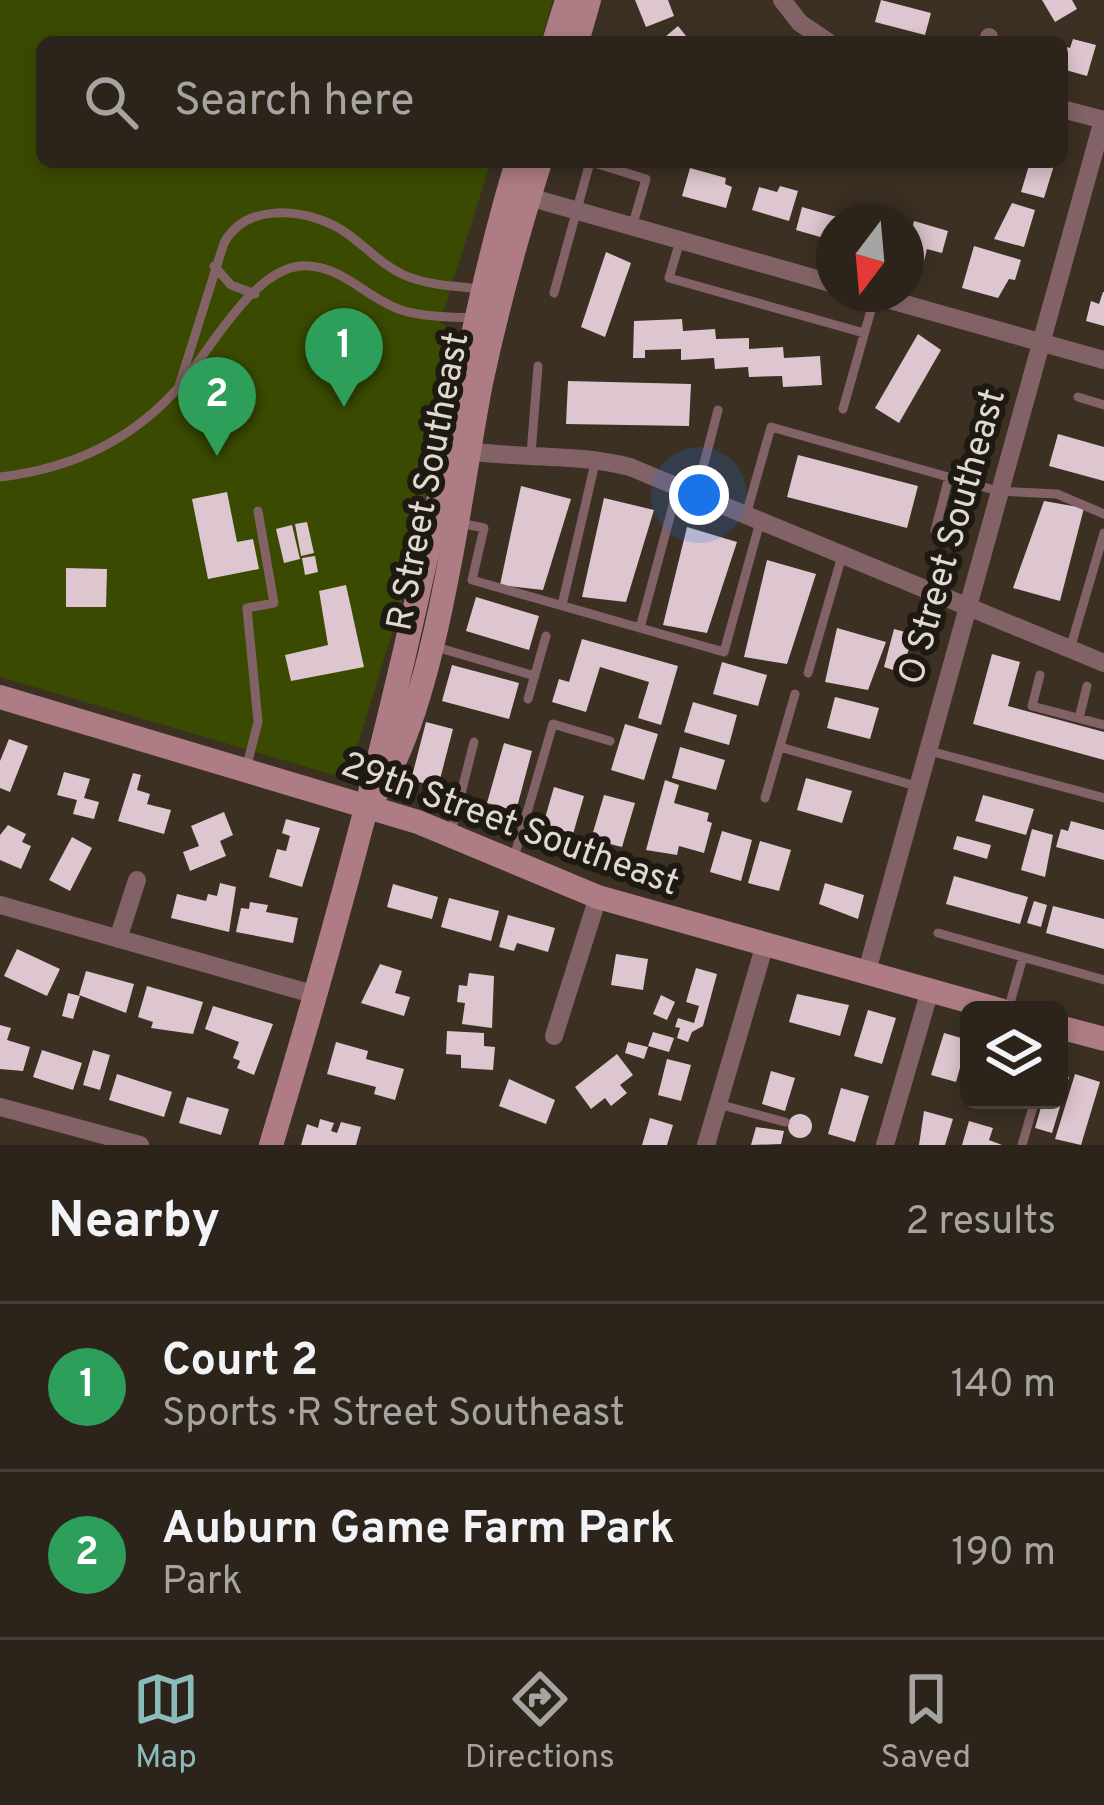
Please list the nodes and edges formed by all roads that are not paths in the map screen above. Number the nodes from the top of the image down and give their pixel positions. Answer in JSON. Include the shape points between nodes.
{"nodes":[{"id":1,"x":567,"y":0,"type":"edge"},
{"id":2,"x":590,"y":0,"type":"edge"},
{"id":3,"x":782,"y":0,"type":"edge"},
{"id":4,"x":556,"y":36,"type":"edge"},
{"id":5,"x":579,"y":36,"type":"edge"},
{"id":6,"x":818,"y":36,"type":"edge"},
{"id":7,"x":1068,"y":111,"type":"edge"},
{"id":8,"x":1104,"y":120,"type":"edge"},
{"id":9,"x":516,"y":168,"type":"edge"},
{"id":10,"x":538,"y":168,"type":"edge"},
{"id":11,"x":588,"y":168,"type":"edge"},
{"id":12,"x":610,"y":168,"type":"edge"},
{"id":13,"x":529,"y":197,"type":"junction"},
{"id":14,"x":576,"y":212,"type":"junction"},
{"id":15,"x":632,"y":227,"type":"junction"},
{"id":16,"x":680,"y":241,"type":"junction"},
{"id":17,"x":214,"y":266,"type":"junction"},
{"id":18,"x":816,"y":279,"type":"edge"},
{"id":19,"x":481,"y":290,"type":"junction"},
{"id":20,"x":554,"y":293,"type":"dead end"},
{"id":21,"x":255,"y":294,"type":"junction"},
{"id":22,"x":924,"y":310,"type":"edge"},
{"id":23,"x":868,"y":312,"type":"edge"},
{"id":24,"x":485,"y":315,"type":"junction"},
{"id":25,"x":864,"y":333,"type":"junction"},
{"id":26,"x":1040,"y":342,"type":"junction"},
{"id":27,"x":1104,"y":360,"type":"edge"},
{"id":28,"x":538,"y":366,"type":"dead end"},
{"id":29,"x":178,"y":388,"type":"junction"},
{"id":30,"x":1078,"y":397,"type":"dead end"},
{"id":31,"x":1104,"y":405,"type":"edge"},
{"id":32,"x":843,"y":409,"type":"dead end"},
{"id":33,"x":718,"y":410,"type":"dead end"},
{"id":34,"x":469,"y":451,"type":"junction"},
{"id":35,"x":596,"y":459,"type":"junction"},
{"id":36,"x":531,"y":460,"type":"junction"},
{"id":37,"x":0,"y":477,"type":"edge"},
{"id":38,"x":949,"y":477,"type":"junction"},
{"id":39,"x":687,"y":491,"type":"junction"},
{"id":40,"x":998,"y":491,"type":"junction"},
{"id":41,"x":258,"y":511,"type":"dead end"},
{"id":42,"x":1104,"y":514,"type":"edge"},
{"id":43,"x":753,"y":519,"type":"junction"},
{"id":44,"x":455,"y":522,"type":"junction"},
{"id":45,"x":935,"y":531,"type":"dead end"},
{"id":46,"x":1104,"y":533,"type":"edge"},
{"id":47,"x":842,"y":556,"type":"junction"},
{"id":48,"x":562,"y":605,"type":"junction"},
{"id":49,"x":964,"y":607,"type":"junction"},
{"id":50,"x":640,"y":628,"type":"junction"},
{"id":51,"x":546,"y":637,"type":"dead end"},
{"id":52,"x":430,"y":645,"type":"junction"},
{"id":53,"x":1070,"y":650,"type":"junction"},
{"id":54,"x":1104,"y":663,"type":"edge"},
{"id":55,"x":808,"y":673,"type":"dead end"},
{"id":56,"x":1040,"y":675,"type":"dead end"},
{"id":57,"x":535,"y":676,"type":"junction"},
{"id":58,"x":1087,"y":686,"type":"dead end"},
{"id":59,"x":795,"y":694,"type":"dead end"},
{"id":60,"x":0,"y":697,"type":"edge"},
{"id":61,"x":529,"y":699,"type":"dead end"},
{"id":62,"x":1078,"y":718,"type":"junction"},
{"id":63,"x":1104,"y":725,"type":"edge"},
{"id":64,"x":610,"y":741,"type":"dead end"},
{"id":65,"x":474,"y":742,"type":"dead end"},
{"id":66,"x":780,"y":747,"type":"junction"},
{"id":67,"x":924,"y":750,"type":"junction"},
{"id":68,"x":245,"y":770,"type":"junction"},
{"id":69,"x":916,"y":786,"type":"junction"},
{"id":70,"x":765,"y":798,"type":"dead end"},
{"id":71,"x":1104,"y":798,"type":"edge"},
{"id":72,"x":366,"y":806,"type":"junction"},
{"id":73,"x":451,"y":833,"type":"junction"},
{"id":74,"x":513,"y":862,"type":"junction"},
{"id":75,"x":136,"y":880,"type":"dead end"},
{"id":76,"x":598,"y":897,"type":"junction"},
{"id":77,"x":0,"y":905,"type":"edge"},
{"id":78,"x":938,"y":933,"type":"dead end"},
{"id":79,"x":118,"y":939,"type":"junction"},
{"id":80,"x":766,"y":944,"type":"junction"},
{"id":81,"x":1023,"y":957,"type":"junction"},
{"id":82,"x":866,"y":971,"type":"junction"},
{"id":83,"x":1104,"y":980,"type":"edge"},
{"id":84,"x":930,"y":990,"type":"junction"},
{"id":85,"x":316,"y":995,"type":"junction"},
{"id":86,"x":971,"y":1001,"type":"edge"},
{"id":87,"x":1007,"y":1001,"type":"edge"},
{"id":88,"x":1068,"y":1030,"type":"edge"},
{"id":89,"x":554,"y":1036,"type":"dead end"},
{"id":90,"x":1104,"y":1040,"type":"edge"},
{"id":91,"x":718,"y":1104,"type":"junction"},
{"id":92,"x":0,"y":1107,"type":"edge"},
{"id":93,"x":1032,"y":1109,"type":"edge"},
{"id":94,"x":785,"y":1122,"type":"dead end"},
{"id":95,"x":72,"y":1137,"type":"edge"},
{"id":96,"x":140,"y":1145,"type":"edge"},
{"id":97,"x":271,"y":1145,"type":"edge"},
{"id":98,"x":706,"y":1145,"type":"edge"},
{"id":99,"x":885,"y":1145,"type":"edge"},
{"id":100,"x":1022,"y":1145,"type":"edge"}],
"edges":[{"from":1,"to":4,"type":"street"},
{"from":2,"to":5,"type":"street"},
{"from":3,"to":6,"type":"street"},
{"from":7,"to":8,"type":"street"},
{"from":8,"to":26,"type":"street","name":"O Street Southeast"},
{"from":9,"to":19,"type":"street","name":"R Street Southeast"},
{"from":10,"to":13,"type":"street","name":"R Street Southeast"},
{"from":11,"to":14,"type":"lane"},
{"from":12,"to":15,"type":"lane","via":[[646,179]]},
{"from":13,"to":14,"type":"street"},
{"from":13,"to":24,"type":"street","name":"R Street Southeast"},
{"from":14,"to":15,"type":"street"},
{"from":14,"to":20,"type":"lane"},
{"from":15,"to":16,"type":"street"},
{"from":16,"to":18,"type":"street"},
{"from":16,"to":25,"type":"lane","via":[[669,278]]},
{"from":17,"to":19,"type":"lane","via":[[238,226],[290,213],[333,225],[412,278]]},
{"from":17,"to":21,"type":"lane","via":[[231,285]]},
{"from":17,"to":29,"type":"lane"},
{"from":19,"to":24,"type":"street","name":"R Street Southeast"},
{"from":21,"to":24,"type":"lane","via":[[281,271],[315,267],[398,309]]},
{"from":21,"to":29,"type":"lane"},
{"from":22,"to":26,"type":"street"},
{"from":23,"to":25,"type":"lane"},
{"from":24,"to":34,"type":"street","name":"R Street Southeast"},
{"from":24,"to":72,"type":"street","name":"R Street Southeast"},
{"from":25,"to":32,"type":"lane"},
{"from":26,"to":27,"type":"street"},
{"from":26,"to":40,"type":"street","name":"O Street Southeast"},
{"from":28,"to":36,"type":"lane"},
{"from":29,"to":37,"type":"lane","via":[[101,450]]},
{"from":30,"to":31,"type":"lane"},
{"from":33,"to":39,"type":"lane"},
{"from":34,"to":36,"type":"street"},
{"from":34,"to":44,"type":"street","name":"R Street Southeast"},
{"from":35,"to":36,"type":"street"},
{"from":35,"to":39,"type":"street"},
{"from":35,"to":48,"type":"lane"},
{"from":38,"to":40,"type":"lane"},
{"from":38,"to":43,"type":"lane","via":[[771,427]]},
{"from":38,"to":45,"type":"lane"},
{"from":39,"to":43,"type":"street"},
{"from":39,"to":50,"type":"lane"},
{"from":40,"to":42,"type":"lane","via":[[1057,494]]},
{"from":40,"to":49,"type":"street","name":"O Street Southeast"},
{"from":41,"to":68,"type":"lane","via":[[274,603],[247,608],[258,722]]},
{"from":43,"to":47,"type":"street"},
{"from":43,"to":50,"type":"lane","via":[[724,652]]},
{"from":44,"to":48,"type":"lane","via":[[484,528],[472,580]]},
{"from":44,"to":52,"type":"street","name":"R Street Southeast"},
{"from":46,"to":53,"type":"lane"},
{"from":47,"to":49,"type":"street"},
{"from":47,"to":55,"type":"lane"},
{"from":48,"to":50,"type":"lane"},
{"from":49,"to":53,"type":"street"},
{"from":49,"to":67,"type":"street","name":"O Street Southeast"},
{"from":51,"to":57,"type":"lane"},
{"from":52,"to":57,"type":"lane"},
{"from":52,"to":72,"type":"street","name":"R Street Southeast","via":[[390,778]]},
{"from":53,"to":54,"type":"street"},
{"from":56,"to":62,"type":"lane","via":[[1031,706]]},
{"from":57,"to":61,"type":"lane"},
{"from":58,"to":62,"type":"lane"},
{"from":59,"to":66,"type":"lane"},
{"from":60,"to":68,"type":"street","name":"29th Street Southeast"},
{"from":62,"to":63,"type":"lane"},
{"from":64,"to":74,"type":"lane","via":[[553,724]]},
{"from":65,"to":73,"type":"lane"},
{"from":66,"to":69,"type":"lane"},
{"from":66,"to":70,"type":"lane"},
{"from":67,"to":69,"type":"street","name":"O Street Southeast"},
{"from":67,"to":71,"type":"lane"},
{"from":68,"to":72,"type":"street","name":"29th Street Southeast"},
{"from":69,"to":82,"type":"street","name":"O Street Southeast"},
{"from":72,"to":73,"type":"street","name":"29th Street Southeast"},
{"from":72,"to":85,"type":"street","name":"R Street Southeast"},
{"from":73,"to":74,"type":"street","name":"29th Street Southeast"},
{"from":74,"to":76,"type":"street","name":"29th Street Southeast"},
{"from":75,"to":79,"type":"street"},
{"from":76,"to":80,"type":"street","name":"29th Street Southeast"},
{"from":76,"to":89,"type":"street"},
{"from":77,"to":79,"type":"street"},
{"from":78,"to":81,"type":"lane"},
{"from":79,"to":85,"type":"street"},
{"from":80,"to":82,"type":"street","name":"29th Street Southeast"},
{"from":80,"to":91,"type":"street"},
{"from":81,"to":83,"type":"lane"},
{"from":81,"to":87,"type":"lane"},
{"from":82,"to":84,"type":"street","name":"29th Street Southeast"},
{"from":84,"to":86,"type":"street","name":"29th Street Southeast"},
{"from":84,"to":99,"type":"street"},
{"from":85,"to":97,"type":"street","name":"R Street Southeast"},
{"from":88,"to":90,"type":"street"},
{"from":91,"to":94,"type":"lane"},
{"from":91,"to":98,"type":"street"},
{"from":92,"to":95,"type":"street"},
{"from":93,"to":100,"type":"lane"},
{"from":95,"to":96,"type":"street"}]}
